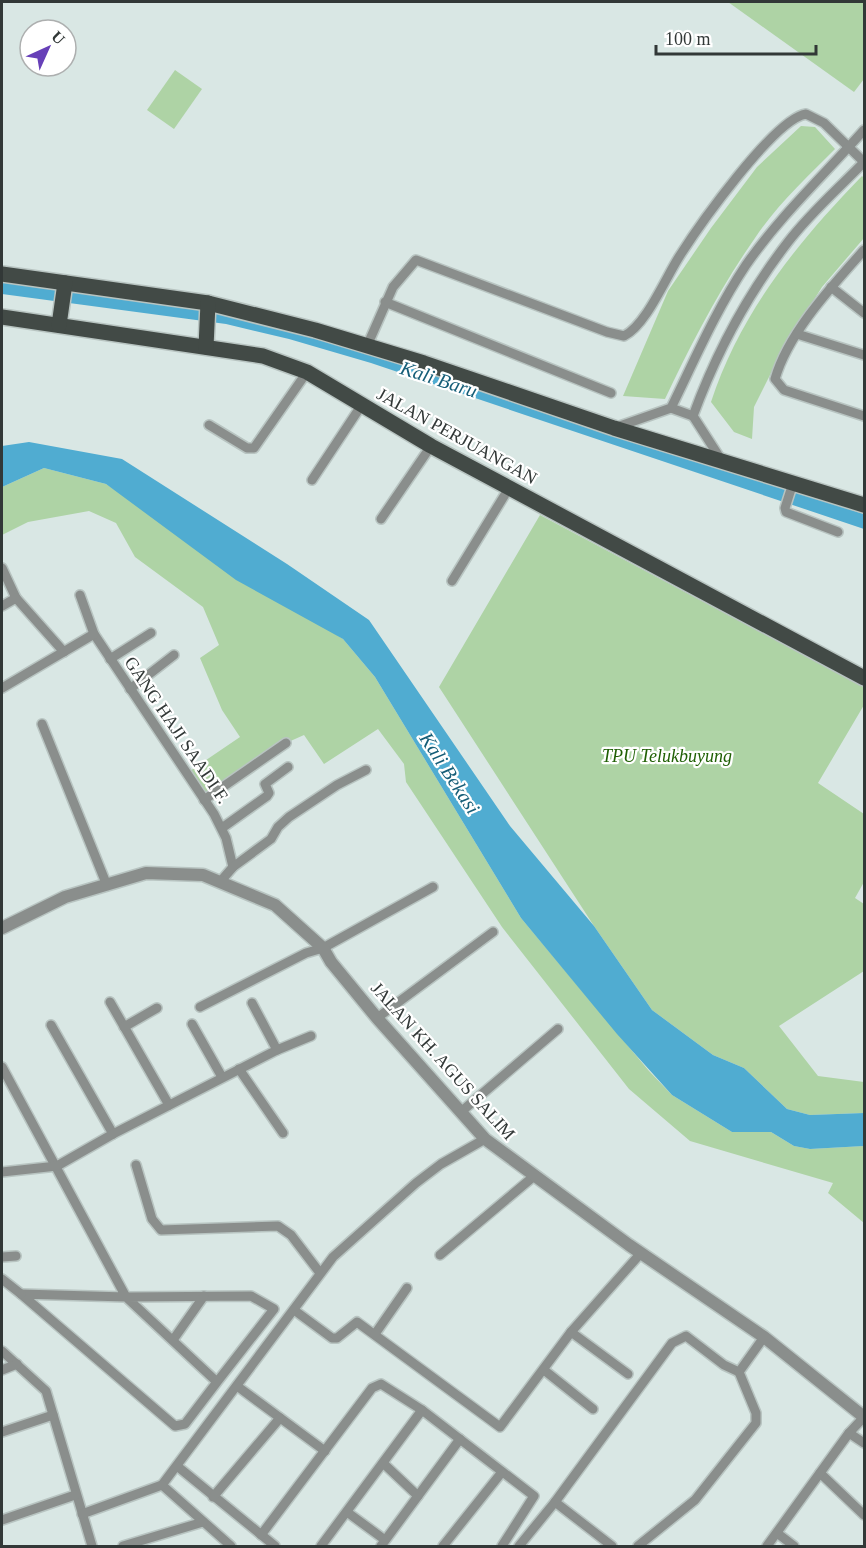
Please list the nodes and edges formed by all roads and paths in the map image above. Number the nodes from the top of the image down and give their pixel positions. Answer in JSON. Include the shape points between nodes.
{"nodes":[{"id":1,"x":864,"y":130,"type":"edge"},
{"id":2,"x":848,"y":148,"type":"junction"},
{"id":3,"x":864,"y":162,"type":"edge"},
{"id":4,"x":864,"y":250,"type":"edge"},
{"id":5,"x":2,"y":274,"type":"edge"},
{"id":6,"x":65,"y":284,"type":"junction"},
{"id":7,"x":831,"y":287,"type":"junction"},
{"id":8,"x":386,"y":302,"type":"junction"},
{"id":9,"x":208,"y":305,"type":"junction"},
{"id":10,"x":864,"y":313,"type":"edge"},
{"id":11,"x":2,"y":316,"type":"edge"},
{"id":12,"x":59,"y":323,"type":"junction"},
{"id":13,"x":797,"y":334,"type":"junction"},
{"id":14,"x":367,"y":346,"type":"junction"},
{"id":15,"x":206,"y":347,"type":"junction"},
{"id":16,"x":864,"y":355,"type":"edge"},
{"id":17,"x":307,"y":372,"type":"junction"},
{"id":18,"x":612,"y":393,"type":"dead end"},
{"id":19,"x":362,"y":406,"type":"junction"},
{"id":20,"x":671,"y":408,"type":"junction"},
{"id":21,"x":693,"y":416,"type":"junction"},
{"id":22,"x":864,"y":416,"type":"edge"},
{"id":23,"x":209,"y":425,"type":"dead end"},
{"id":24,"x":614,"y":428,"type":"junction"},
{"id":25,"x":431,"y":446,"type":"junction"},
{"id":26,"x":723,"y":461,"type":"junction"},
{"id":27,"x":312,"y":480,"type":"dead end"},
{"id":28,"x":792,"y":485,"type":"junction"},
{"id":29,"x":509,"y":488,"type":"junction"},
{"id":30,"x":864,"y":505,"type":"edge"},
{"id":31,"x":381,"y":519,"type":"dead end"},
{"id":32,"x":838,"y":532,"type":"dead end"},
{"id":33,"x":2,"y":568,"type":"edge"},
{"id":34,"x":452,"y":581,"type":"dead end"},
{"id":35,"x":80,"y":595,"type":"dead end"},
{"id":36,"x":16,"y":598,"type":"junction"},
{"id":37,"x":2,"y":606,"type":"edge"},
{"id":38,"x":151,"y":633,"type":"dead end"},
{"id":39,"x":94,"y":634,"type":"junction"},
{"id":40,"x":64,"y":652,"type":"junction"},
{"id":41,"x":174,"y":655,"type":"dead end"},
{"id":42,"x":110,"y":659,"type":"junction"},
{"id":43,"x":864,"y":678,"type":"edge"},
{"id":44,"x":2,"y":688,"type":"edge"},
{"id":45,"x":130,"y":689,"type":"junction"},
{"id":46,"x":42,"y":724,"type":"dead end"},
{"id":47,"x":286,"y":743,"type":"dead end"},
{"id":48,"x":288,"y":767,"type":"dead end"},
{"id":49,"x":366,"y":770,"type":"dead end"},
{"id":50,"x":204,"y":800,"type":"junction"},
{"id":51,"x":222,"y":828,"type":"junction"},
{"id":52,"x":234,"y":867,"type":"junction"},
{"id":53,"x":220,"y":882,"type":"junction"},
{"id":54,"x":106,"y":883,"type":"junction"},
{"id":55,"x":433,"y":887,"type":"dead end"},
{"id":56,"x":2,"y":928,"type":"edge"},
{"id":57,"x":493,"y":932,"type":"dead end"},
{"id":58,"x":323,"y":948,"type":"junction"},
{"id":59,"x":110,"y":1002,"type":"dead end"},
{"id":60,"x":252,"y":1003,"type":"dead end"},
{"id":61,"x":200,"y":1007,"type":"dead end"},
{"id":62,"x":157,"y":1008,"type":"dead end"},
{"id":63,"x":376,"y":1018,"type":"junction"},
{"id":64,"x":192,"y":1024,"type":"dead end"},
{"id":65,"x":51,"y":1025,"type":"dead end"},
{"id":66,"x":124,"y":1027,"type":"junction"},
{"id":67,"x":558,"y":1029,"type":"dead end"},
{"id":68,"x":311,"y":1036,"type":"dead end"},
{"id":69,"x":277,"y":1050,"type":"junction"},
{"id":70,"x":2,"y":1066,"type":"edge"},
{"id":71,"x":240,"y":1068,"type":"junction"},
{"id":72,"x":222,"y":1077,"type":"junction"},
{"id":73,"x":169,"y":1105,"type":"junction"},
{"id":74,"x":462,"y":1111,"type":"junction"},
{"id":75,"x":283,"y":1133,"type":"dead end"},
{"id":76,"x":112,"y":1134,"type":"junction"},
{"id":77,"x":485,"y":1139,"type":"junction"},
{"id":78,"x":136,"y":1165,"type":"dead end"},
{"id":79,"x":57,"y":1166,"type":"junction"},
{"id":80,"x":2,"y":1172,"type":"edge"},
{"id":81,"x":533,"y":1177,"type":"junction"},
{"id":82,"x":641,"y":1253,"type":"junction"},
{"id":83,"x":440,"y":1255,"type":"dead end"},
{"id":84,"x":16,"y":1256,"type":"dead end"},
{"id":85,"x":2,"y":1257,"type":"edge"},
{"id":86,"x":320,"y":1274,"type":"junction"},
{"id":87,"x":2,"y":1279,"type":"edge"},
{"id":88,"x":406,"y":1288,"type":"dead end"},
{"id":89,"x":21,"y":1294,"type":"junction"},
{"id":90,"x":204,"y":1296,"type":"junction"},
{"id":91,"x":126,"y":1297,"type":"junction"},
{"id":92,"x":294,"y":1310,"type":"junction"},
{"id":93,"x":571,"y":1332,"type":"junction"},
{"id":94,"x":375,"y":1335,"type":"junction"},
{"id":95,"x":764,"y":1337,"type":"junction"},
{"id":96,"x":173,"y":1340,"type":"junction"},
{"id":97,"x":2,"y":1351,"type":"edge"},
{"id":98,"x":17,"y":1365,"type":"junction"},
{"id":99,"x":2,"y":1370,"type":"edge"},
{"id":100,"x":544,"y":1370,"type":"junction"},
{"id":101,"x":739,"y":1372,"type":"junction"},
{"id":102,"x":628,"y":1374,"type":"dead end"},
{"id":103,"x":217,"y":1382,"type":"junction"},
{"id":104,"x":237,"y":1386,"type":"junction"},
{"id":105,"x":593,"y":1409,"type":"dead end"},
{"id":106,"x":422,"y":1410,"type":"junction"},
{"id":107,"x":53,"y":1415,"type":"junction"},
{"id":108,"x":864,"y":1417,"type":"edge"},
{"id":109,"x":280,"y":1418,"type":"junction"},
{"id":110,"x":2,"y":1432,"type":"edge"},
{"id":111,"x":849,"y":1433,"type":"junction"},
{"id":112,"x":460,"y":1439,"type":"junction"},
{"id":113,"x":864,"y":1443,"type":"edge"},
{"id":114,"x":325,"y":1451,"type":"junction"},
{"id":115,"x":383,"y":1463,"type":"junction"},
{"id":116,"x":177,"y":1466,"type":"junction"},
{"id":117,"x":502,"y":1472,"type":"junction"},
{"id":118,"x":820,"y":1473,"type":"junction"},
{"id":119,"x":162,"y":1485,"type":"junction"},
{"id":120,"x":75,"y":1495,"type":"junction"},
{"id":121,"x":418,"y":1496,"type":"junction"},
{"id":122,"x":213,"y":1497,"type":"junction"},
{"id":123,"x":555,"y":1502,"type":"junction"},
{"id":124,"x":347,"y":1512,"type":"junction"},
{"id":125,"x":82,"y":1514,"type":"junction"},
{"id":126,"x":864,"y":1515,"type":"edge"},
{"id":127,"x":2,"y":1520,"type":"edge"},
{"id":128,"x":203,"y":1522,"type":"junction"},
{"id":129,"x":777,"y":1533,"type":"junction"},
{"id":130,"x":261,"y":1535,"type":"junction"},
{"id":131,"x":383,"y":1543,"type":"edge"},
{"id":132,"x":92,"y":1546,"type":"edge"},
{"id":133,"x":123,"y":1546,"type":"edge"},
{"id":134,"x":231,"y":1546,"type":"edge"},
{"id":135,"x":275,"y":1546,"type":"edge"},
{"id":136,"x":321,"y":1546,"type":"edge"},
{"id":137,"x":443,"y":1546,"type":"edge"},
{"id":138,"x":502,"y":1546,"type":"edge"},
{"id":139,"x":519,"y":1546,"type":"edge"},
{"id":140,"x":612,"y":1546,"type":"edge"},
{"id":141,"x":638,"y":1546,"type":"edge"},
{"id":142,"x":767,"y":1546,"type":"edge"},
{"id":143,"x":794,"y":1546,"type":"edge"}],
"edges":[{"from":1,"to":2,"type":"street"},
{"from":2,"to":3,"type":"street"},
{"from":2,"to":8,"type":"street","via":[[814,117],[806,114],[791,119],[713,208],[636,328],[624,336],[416,260]]},
{"from":2,"to":20,"type":"street","via":[[747,264],[718,312]]},
{"from":3,"to":21,"type":"street","via":[[789,240],[761,278],[711,370]]},
{"from":4,"to":7,"type":"street"},
{"from":5,"to":6,"type":"main road"},
{"from":6,"to":9,"type":"main road"},
{"from":6,"to":12,"type":"main road"},
{"from":7,"to":10,"type":"street"},
{"from":7,"to":13,"type":"street"},
{"from":8,"to":14,"type":"street"},
{"from":8,"to":18,"type":"street"},
{"from":9,"to":14,"type":"main road"},
{"from":9,"to":15,"type":"main road"},
{"from":11,"to":12,"type":"main road","name":"JALAN PERJUANGAN"},
{"from":12,"to":15,"type":"main road","name":"JALAN PERJUANGAN"},
{"from":13,"to":16,"type":"street"},
{"from":13,"to":22,"type":"street","via":[[776,375],[779,387]]},
{"from":14,"to":24,"type":"main road"},
{"from":15,"to":17,"type":"main road","name":"JALAN PERJUANGAN","via":[[263,356]]},
{"from":17,"to":19,"type":"main road","name":"JALAN PERJUANGAN"},
{"from":17,"to":23,"type":"street","via":[[254,448],[247,448]]},
{"from":19,"to":25,"type":"main road","name":"JALAN PERJUANGAN"},
{"from":19,"to":27,"type":"street"},
{"from":20,"to":21,"type":"street"},
{"from":20,"to":24,"type":"street"},
{"from":21,"to":26,"type":"street"},
{"from":24,"to":26,"type":"main road"},
{"from":25,"to":29,"type":"main road","name":"JALAN PERJUANGAN"},
{"from":25,"to":31,"type":"street"},
{"from":26,"to":28,"type":"main road"},
{"from":28,"to":30,"type":"main road"},
{"from":28,"to":32,"type":"street","via":[[785,508],[788,514]]},
{"from":29,"to":34,"type":"street"},
{"from":29,"to":43,"type":"main road","name":"JALAN PERJUANGAN"},
{"from":33,"to":36,"type":"street"},
{"from":35,"to":39,"type":"street","name":"GANG HAJI SAADI F."},
{"from":36,"to":37,"type":"street"},
{"from":36,"to":40,"type":"street"},
{"from":38,"to":42,"type":"street"},
{"from":39,"to":40,"type":"street"},
{"from":39,"to":42,"type":"street","name":"GANG HAJI SAADI F."},
{"from":40,"to":44,"type":"street"},
{"from":41,"to":45,"type":"street"},
{"from":42,"to":45,"type":"street","name":"GANG HAJI SAADI F."},
{"from":45,"to":50,"type":"street","name":"GANG HAJI SAADI F."},
{"from":46,"to":54,"type":"street"},
{"from":47,"to":50,"type":"street"},
{"from":48,"to":51,"type":"street","via":[[265,784],[267,796]]},
{"from":49,"to":52,"type":"street","via":[[289,817],[272,839]]},
{"from":50,"to":51,"type":"street","name":"GANG HAJI SAADI F."},
{"from":51,"to":52,"type":"street","name":"GANG HAJI SAADI F."},
{"from":52,"to":53,"type":"street"},
{"from":53,"to":54,"type":"street","name":"JALAN KH. AGUS SALIM","via":[[203,875],[158,872]]},
{"from":53,"to":58,"type":"street","name":"JALAN KH. AGUS SALIM","via":[[275,905]]},
{"from":54,"to":56,"type":"street","name":"JALAN KH. AGUS SALIM","via":[[65,897]]},
{"from":55,"to":58,"type":"street"},
{"from":57,"to":63,"type":"street"},
{"from":58,"to":61,"type":"street"},
{"from":58,"to":63,"type":"street","name":"JALAN KH. AGUS SALIM"},
{"from":59,"to":66,"type":"street"},
{"from":60,"to":69,"type":"street"},
{"from":62,"to":66,"type":"street"},
{"from":63,"to":74,"type":"street","name":"JALAN KH. AGUS SALIM"},
{"from":64,"to":72,"type":"street"},
{"from":65,"to":76,"type":"street"},
{"from":66,"to":73,"type":"street"},
{"from":67,"to":74,"type":"street"},
{"from":68,"to":69,"type":"street"},
{"from":69,"to":71,"type":"street"},
{"from":70,"to":79,"type":"street"},
{"from":71,"to":72,"type":"street"},
{"from":71,"to":75,"type":"street"},
{"from":72,"to":73,"type":"street"},
{"from":73,"to":76,"type":"street"},
{"from":74,"to":77,"type":"street","name":"JALAN KH. AGUS SALIM"},
{"from":76,"to":79,"type":"street"},
{"from":77,"to":81,"type":"street","name":"JALAN KH. AGUS SALIM"},
{"from":77,"to":86,"type":"street","via":[[441,1164],[397,1198],[347,1243]]},
{"from":78,"to":86,"type":"street","via":[[152,1219],[161,1230],[278,1226],[291,1235]]},
{"from":79,"to":80,"type":"street"},
{"from":79,"to":91,"type":"street"},
{"from":81,"to":82,"type":"street","name":"JALAN KH. AGUS SALIM"},
{"from":81,"to":83,"type":"street"},
{"from":82,"to":93,"type":"street"},
{"from":82,"to":95,"type":"street","name":"JALAN KH. AGUS SALIM"},
{"from":84,"to":85,"type":"street"},
{"from":86,"to":92,"type":"street"},
{"from":87,"to":89,"type":"street"},
{"from":88,"to":94,"type":"street"},
{"from":89,"to":91,"type":"street"},
{"from":89,"to":103,"type":"street","via":[[175,1426],[184,1424]]},
{"from":90,"to":91,"type":"street"},
{"from":90,"to":96,"type":"street"},
{"from":90,"to":103,"type":"street","via":[[250,1296],[273,1310]]},
{"from":91,"to":96,"type":"street"},
{"from":92,"to":94,"type":"street","via":[[332,1338],[357,1322]]},
{"from":92,"to":104,"type":"street"},
{"from":93,"to":100,"type":"street"},
{"from":93,"to":102,"type":"street"},
{"from":94,"to":100,"type":"street","via":[[500,1427]]},
{"from":95,"to":101,"type":"street"},
{"from":95,"to":108,"type":"street","name":"JALAN KH. AGUS SALIM"},
{"from":96,"to":103,"type":"street"},
{"from":97,"to":98,"type":"street"},
{"from":98,"to":99,"type":"street"},
{"from":98,"to":107,"type":"street","via":[[45,1389]]},
{"from":100,"to":105,"type":"street"},
{"from":101,"to":123,"type":"street","via":[[686,1336],[680,1337]]},
{"from":101,"to":141,"type":"street","via":[[756,1413],[756,1423],[695,1500]]},
{"from":104,"to":109,"type":"street"},
{"from":104,"to":116,"type":"street"},
{"from":106,"to":112,"type":"street"},
{"from":106,"to":114,"type":"street","via":[[385,1385],[376,1386]]},
{"from":106,"to":115,"type":"street"},
{"from":107,"to":110,"type":"street"},
{"from":107,"to":120,"type":"street"},
{"from":108,"to":111,"type":"street"},
{"from":109,"to":114,"type":"street"},
{"from":109,"to":122,"type":"street"},
{"from":111,"to":113,"type":"street"},
{"from":111,"to":118,"type":"street"},
{"from":112,"to":117,"type":"street"},
{"from":112,"to":121,"type":"street"},
{"from":114,"to":130,"type":"street"},
{"from":115,"to":121,"type":"street"},
{"from":115,"to":124,"type":"street"},
{"from":116,"to":119,"type":"street"},
{"from":116,"to":122,"type":"street"},
{"from":117,"to":137,"type":"street"},
{"from":117,"to":138,"type":"street","via":[[535,1497]]},
{"from":118,"to":126,"type":"street"},
{"from":118,"to":129,"type":"street"},
{"from":119,"to":125,"type":"street"},
{"from":119,"to":128,"type":"street"},
{"from":120,"to":125,"type":"street"},
{"from":120,"to":127,"type":"street"},
{"from":121,"to":131,"type":"street"},
{"from":122,"to":130,"type":"street"},
{"from":123,"to":139,"type":"street"},
{"from":123,"to":140,"type":"street"},
{"from":124,"to":131,"type":"street"},
{"from":124,"to":136,"type":"street"},
{"from":125,"to":132,"type":"street"},
{"from":128,"to":133,"type":"street"},
{"from":128,"to":134,"type":"street"},
{"from":129,"to":142,"type":"street"},
{"from":129,"to":143,"type":"street"},
{"from":130,"to":135,"type":"street"}]}
